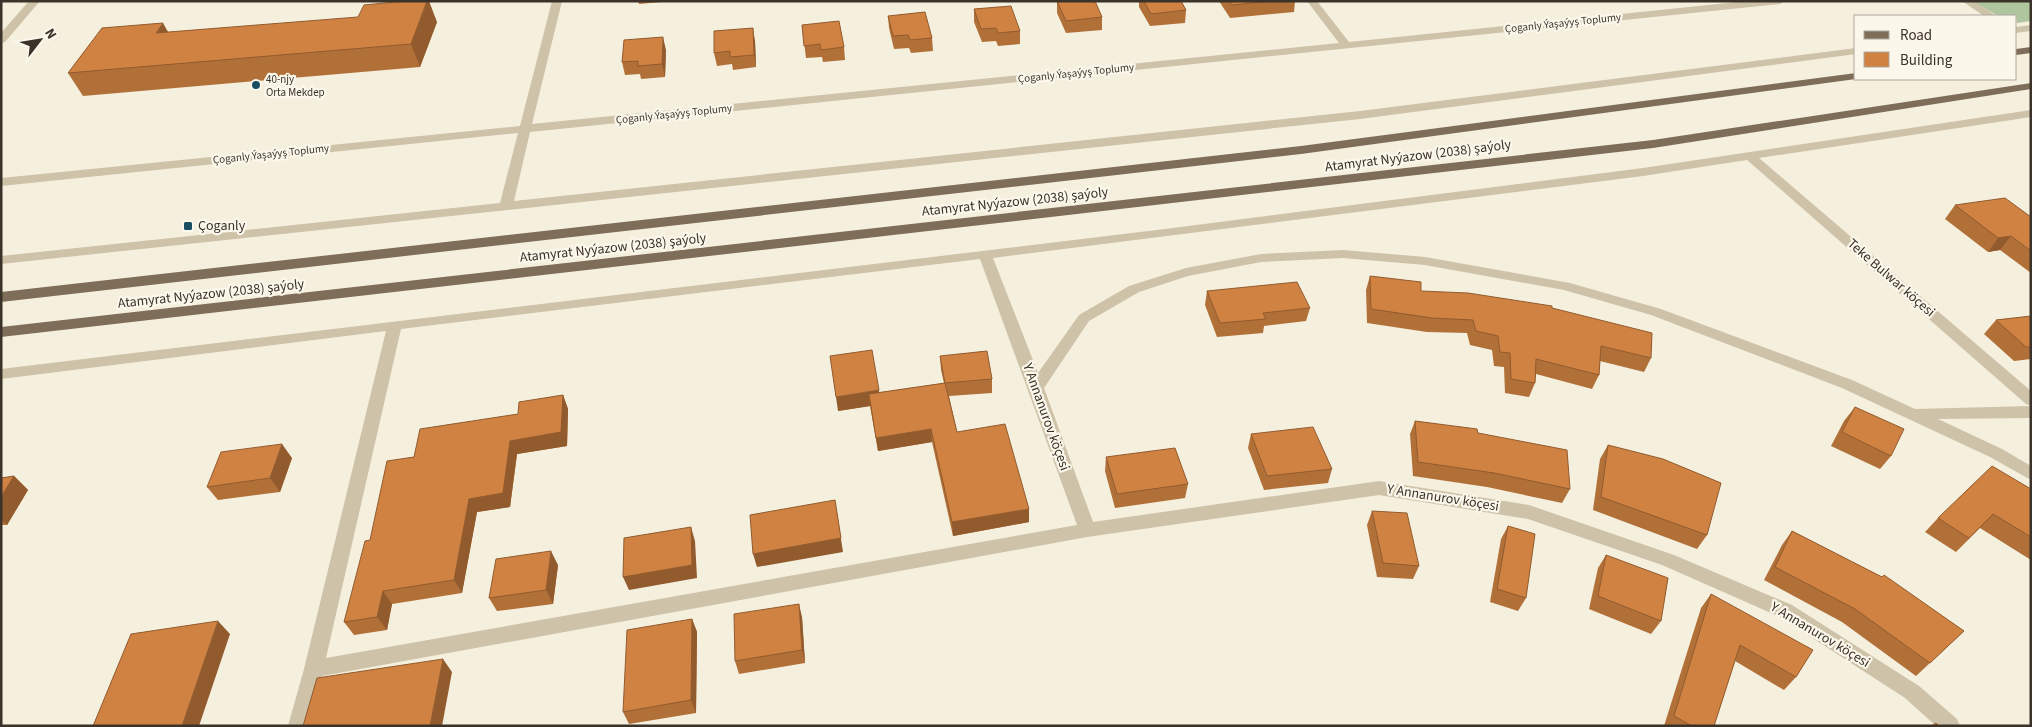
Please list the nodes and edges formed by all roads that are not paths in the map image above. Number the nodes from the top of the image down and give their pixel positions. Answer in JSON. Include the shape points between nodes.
{"nodes":[{"id":1,"x":36,"y":1,"type":"edge"},
{"id":2,"x":558,"y":1,"type":"edge"},
{"id":3,"x":1312,"y":1,"type":"edge"},
{"id":4,"x":1780,"y":1,"type":"edge"},
{"id":5,"x":1967,"y":1,"type":"edge"},
{"id":6,"x":1989,"y":15,"type":"edge"},
{"id":7,"x":19,"y":20,"type":"junction"},
{"id":8,"x":1,"y":21,"type":"edge"},
{"id":9,"x":2031,"y":28,"type":"edge"},
{"id":10,"x":2017,"y":30,"type":"edge"},
{"id":11,"x":1,"y":40,"type":"edge"},
{"id":12,"x":1346,"y":45,"type":"junction"},
{"id":13,"x":2031,"y":50,"type":"edge"},
{"id":14,"x":1854,"y":51,"type":"edge"},
{"id":15,"x":2017,"y":52,"type":"edge"},
{"id":16,"x":1854,"y":76,"type":"edge"},
{"id":17,"x":2031,"y":86,"type":"edge"},
{"id":18,"x":2031,"y":113,"type":"edge"},
{"id":19,"x":526,"y":129,"type":"junction"},
{"id":20,"x":1751,"y":157,"type":"junction"},
{"id":21,"x":1,"y":182,"type":"edge"},
{"id":22,"x":506,"y":206,"type":"junction"},
{"id":23,"x":985,"y":254,"type":"junction"},
{"id":24,"x":1,"y":260,"type":"edge"},
{"id":25,"x":1,"y":297,"type":"edge"},
{"id":26,"x":394,"y":324,"type":"junction"},
{"id":27,"x":1,"y":332,"type":"edge"},
{"id":28,"x":1,"y":374,"type":"edge"},
{"id":29,"x":1036,"y":388,"type":"junction"},
{"id":30,"x":2027,"y":393,"type":"edge"},
{"id":31,"x":2031,"y":412,"type":"edge"},
{"id":32,"x":1914,"y":414,"type":"junction"},
{"id":33,"x":2031,"y":474,"type":"edge"},
{"id":34,"x":1087,"y":530,"type":"junction"},
{"id":35,"x":314,"y":669,"type":"junction"},
{"id":36,"x":298,"y":726,"type":"edge"},
{"id":37,"x":1950,"y":726,"type":"edge"}],
"edges":[{"from":1,"to":7,"type":"street"},
{"from":2,"to":19,"type":"street"},
{"from":3,"to":12,"type":"street"},
{"from":4,"to":12,"type":"street","name":"Çoganly Ýaşaýyş Toplumy"},
{"from":5,"to":6,"type":"street"},
{"from":7,"to":8,"type":"street"},
{"from":7,"to":11,"type":"street"},
{"from":9,"to":10,"type":"street"},
{"from":12,"to":19,"type":"street","name":"Çoganly Ýaşaýyş Toplumy"},
{"from":13,"to":15,"type":"main road"},
{"from":14,"to":22,"type":"street","via":[[1360,116]]},
{"from":16,"to":25,"type":"main road","name":"Atamyrat Nyýazow (2038) şaýoly","via":[[1301,150]]},
{"from":17,"to":27,"type":"main road","name":"Atamyrat Nyýazow (2038) şaýoly","via":[[1653,144]]},
{"from":18,"to":20,"type":"street"},
{"from":19,"to":21,"type":"street","name":"Çoganly Ýaşaýyş Toplumy"},
{"from":19,"to":22,"type":"street"},
{"from":20,"to":23,"type":"street"},
{"from":20,"to":30,"type":"street","name":"Teke Bulwar köçesi"},
{"from":22,"to":24,"type":"street"},
{"from":23,"to":26,"type":"street"},
{"from":23,"to":29,"type":"street","name":"Y Annanurov köçesi"},
{"from":26,"to":28,"type":"street"},
{"from":26,"to":35,"type":"street"},
{"from":29,"to":32,"type":"street","via":[[1084,318],[1134,289],[1186,272],[1261,258],[1343,254],[1425,261],[1565,286],[1656,312],[1847,384]]},
{"from":29,"to":34,"type":"street","name":"Y Annanurov köçesi"},
{"from":31,"to":32,"type":"street"},
{"from":32,"to":33,"type":"street","via":[[1996,453]]},
{"from":34,"to":35,"type":"street"},
{"from":34,"to":37,"type":"street","name":"Y Annanurov köçesi","via":[[1379,488],[1529,512],[1668,560],[1786,611],[1912,692]]},
{"from":35,"to":36,"type":"street"}]}
